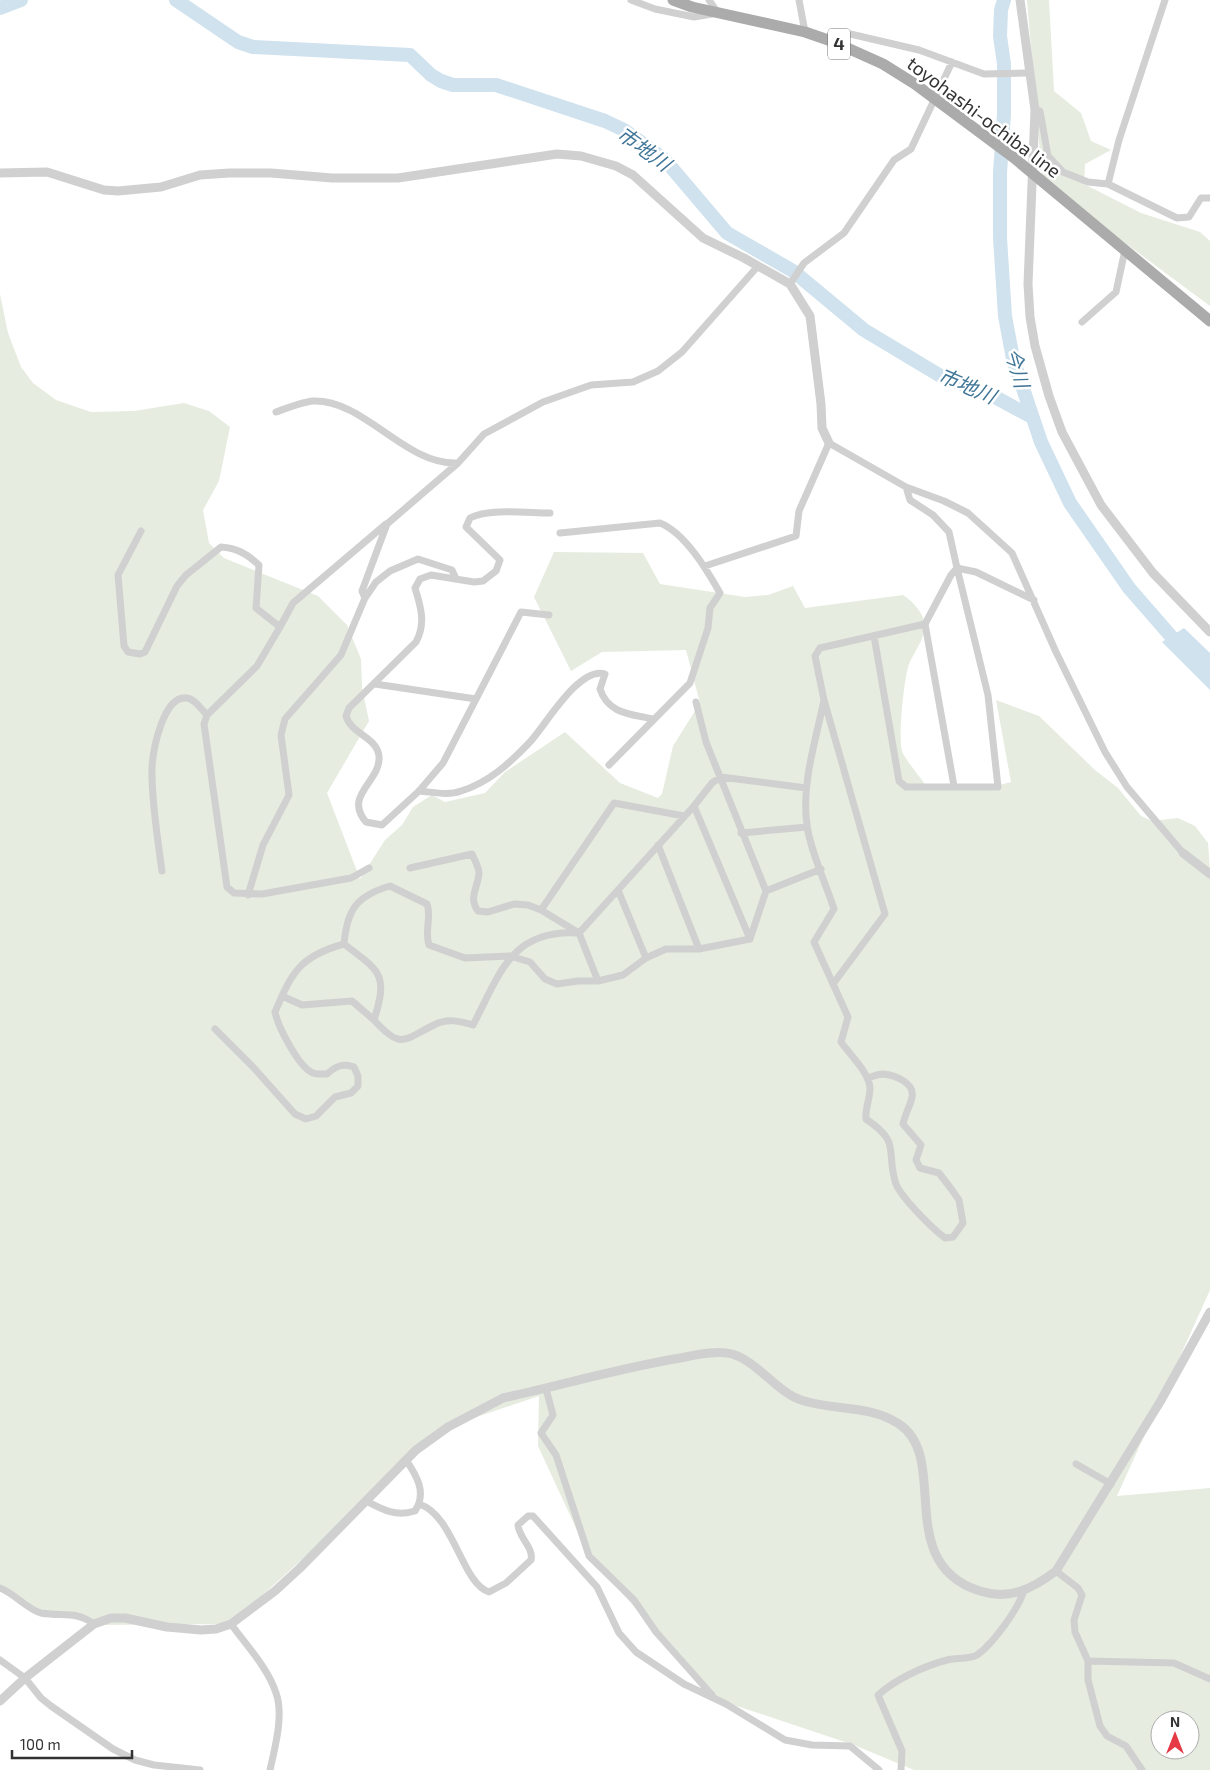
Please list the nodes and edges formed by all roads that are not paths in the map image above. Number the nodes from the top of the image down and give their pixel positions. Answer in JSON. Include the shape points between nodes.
{"nodes":[{"id":1,"x":631,"y":0,"type":"edge"},
{"id":2,"x":672,"y":0,"type":"edge"},
{"id":3,"x":709,"y":0,"type":"edge"},
{"id":4,"x":799,"y":0,"type":"edge"},
{"id":5,"x":1020,"y":0,"type":"edge"},
{"id":6,"x":1165,"y":0,"type":"edge"},
{"id":7,"x":718,"y":13,"type":"junction"},
{"id":8,"x":805,"y":32,"type":"junction"},
{"id":9,"x":834,"y":42,"type":"junction"},
{"id":10,"x":952,"y":62,"type":"junction"},
{"id":11,"x":1029,"y":73,"type":"junction"},
{"id":12,"x":935,"y":98,"type":"junction"},
{"id":13,"x":1035,"y":110,"type":"junction"},
{"id":14,"x":0,"y":173,"type":"edge"},
{"id":15,"x":1034,"y":175,"type":"junction"},
{"id":16,"x":1108,"y":184,"type":"junction"},
{"id":17,"x":1210,"y":198,"type":"edge"},
{"id":18,"x":1125,"y":250,"type":"junction"},
{"id":19,"x":758,"y":266,"type":"junction"},
{"id":20,"x":790,"y":284,"type":"junction"},
{"id":21,"x":1210,"y":321,"type":"edge"},
{"id":22,"x":1082,"y":322,"type":"dead end"},
{"id":23,"x":276,"y":412,"type":"dead end"},
{"id":24,"x":829,"y":443,"type":"junction"},
{"id":25,"x":458,"y":463,"type":"junction"},
{"id":26,"x":906,"y":487,"type":"junction"},
{"id":27,"x":550,"y":513,"type":"dead end"},
{"id":28,"x":387,"y":524,"type":"junction"},
{"id":29,"x":141,"y":531,"type":"dead end"},
{"id":30,"x":560,"y":533,"type":"dead end"},
{"id":31,"x":705,"y":566,"type":"junction"},
{"id":32,"x":958,"y":568,"type":"junction"},
{"id":33,"x":456,"y":579,"type":"junction"},
{"id":34,"x":365,"y":598,"type":"junction"},
{"id":35,"x":1034,"y":600,"type":"junction"},
{"id":36,"x":549,"y":615,"type":"dead end"},
{"id":37,"x":925,"y":624,"type":"junction"},
{"id":38,"x":280,"y":627,"type":"junction"},
{"id":39,"x":1210,"y":632,"type":"edge"},
{"id":40,"x":874,"y":636,"type":"junction"},
{"id":41,"x":375,"y":684,"type":"junction"},
{"id":42,"x":476,"y":699,"type":"junction"},
{"id":43,"x":824,"y":700,"type":"junction"},
{"id":44,"x":696,"y":702,"type":"dead end"},
{"id":45,"x":207,"y":715,"type":"junction"},
{"id":46,"x":653,"y":719,"type":"junction"},
{"id":47,"x":609,"y":766,"type":"dead end"},
{"id":48,"x":720,"y":777,"type":"junction"},
{"id":49,"x":954,"y":786,"type":"junction"},
{"id":50,"x":806,"y":788,"type":"junction"},
{"id":51,"x":420,"y":791,"type":"junction"},
{"id":52,"x":694,"y":806,"type":"junction"},
{"id":53,"x":684,"y":816,"type":"junction"},
{"id":54,"x":807,"y":827,"type":"junction"},
{"id":55,"x":741,"y":833,"type":"junction"},
{"id":56,"x":658,"y":844,"type":"junction"},
{"id":57,"x":1183,"y":853,"type":"joint"},
{"id":58,"x":369,"y":868,"type":"dead end"},
{"id":59,"x":410,"y":868,"type":"dead end"},
{"id":60,"x":821,"y":869,"type":"junction"},
{"id":61,"x":162,"y":871,"type":"dead end"},
{"id":62,"x":1210,"y":874,"type":"edge"},
{"id":63,"x":618,"y":890,"type":"junction"},
{"id":64,"x":766,"y":891,"type":"junction"},
{"id":65,"x":248,"y":895,"type":"junction"},
{"id":66,"x":541,"y":910,"type":"junction"},
{"id":67,"x":579,"y":934,"type":"junction"},
{"id":68,"x":750,"y":939,"type":"junction"},
{"id":69,"x":344,"y":944,"type":"junction"},
{"id":70,"x":699,"y":949,"type":"junction"},
{"id":71,"x":510,"y":956,"type":"junction"},
{"id":72,"x":646,"y":958,"type":"junction"},
{"id":73,"x":598,"y":981,"type":"junction"},
{"id":74,"x":833,"y":984,"type":"junction"},
{"id":75,"x":282,"y":996,"type":"junction"},
{"id":76,"x":374,"y":1020,"type":"junction"},
{"id":77,"x":215,"y":1029,"type":"dead end"},
{"id":78,"x":867,"y":1078,"type":"junction"},
{"id":79,"x":1210,"y":1312,"type":"edge"},
{"id":80,"x":546,"y":1389,"type":"junction"},
{"id":81,"x":406,"y":1460,"type":"junction"},
{"id":82,"x":1076,"y":1464,"type":"dead end"},
{"id":83,"x":1111,"y":1484,"type":"junction"},
{"id":84,"x":366,"y":1501,"type":"junction"},
{"id":85,"x":419,"y":1504,"type":"junction"},
{"id":86,"x":1056,"y":1571,"type":"junction"},
{"id":87,"x":0,"y":1588,"type":"edge"},
{"id":88,"x":1024,"y":1590,"type":"junction"},
{"id":89,"x":94,"y":1624,"type":"junction"},
{"id":90,"x":231,"y":1624,"type":"junction"},
{"id":91,"x":0,"y":1660,"type":"edge"},
{"id":92,"x":1088,"y":1660,"type":"junction"},
{"id":93,"x":25,"y":1678,"type":"junction"},
{"id":94,"x":1210,"y":1678,"type":"edge"},
{"id":95,"x":716,"y":1699,"type":"junction"},
{"id":96,"x":0,"y":1701,"type":"edge"},
{"id":97,"x":200,"y":1770,"type":"edge"},
{"id":98,"x":270,"y":1770,"type":"edge"},
{"id":99,"x":879,"y":1770,"type":"edge"},
{"id":100,"x":901,"y":1770,"type":"edge"},
{"id":101,"x":1142,"y":1770,"type":"edge"}],
"edges":[{"from":1,"to":7,"type":"street","via":[[694,17]]},
{"from":2,"to":7,"type":"main road","name":"toyohashi-ochiba line","number":"4"},
{"from":3,"to":7,"type":"street"},
{"from":4,"to":8,"type":"street"},
{"from":5,"to":11,"type":"street"},
{"from":6,"to":16,"type":"street","via":[[1119,140]]},
{"from":7,"to":8,"type":"main road","name":"toyohashi-ochiba line","number":"4"},
{"from":8,"to":9,"type":"main road","name":"toyohashi-ochiba line","number":"4"},
{"from":9,"to":10,"type":"street","via":[[846,33],[919,50]]},
{"from":9,"to":12,"type":"main road","name":"toyohashi-ochiba line","number":"4","via":[[883,64]]},
{"from":10,"to":11,"type":"street","via":[[984,74]]},
{"from":10,"to":12,"type":"street"},
{"from":11,"to":13,"type":"street"},
{"from":12,"to":15,"type":"main road","name":"toyohashi-ochiba line","number":"4"},
{"from":12,"to":20,"type":"street","via":[[911,149],[894,160],[844,233],[804,263]]},
{"from":13,"to":15,"type":"street"},
{"from":13,"to":16,"type":"street","via":[[1040,111],[1048,156],[1063,172],[1088,182]]},
{"from":14,"to":19,"type":"street","via":[[47,172],[104,190],[118,191],[161,187],[219,174],[398,178],[557,154],[581,156],[616,166],[633,175],[703,238]]},
{"from":15,"to":18,"type":"main road","name":"toyohashi-ochiba line","number":"4"},
{"from":15,"to":39,"type":"street","via":[[1028,284],[1030,317],[1035,346],[1062,432],[1101,505],[1153,574]]},
{"from":16,"to":17,"type":"street","via":[[1177,218],[1189,217],[1201,198]]},
{"from":18,"to":21,"type":"main road","name":"toyohashi-ochiba line","number":"4"},
{"from":18,"to":22,"type":"street","via":[[1116,292]]},
{"from":19,"to":20,"type":"street"},
{"from":19,"to":25,"type":"street","via":[[682,352],[658,371],[633,382],[590,385],[543,402],[484,434]]},
{"from":20,"to":24,"type":"street","via":[[810,316],[822,428]]},
{"from":23,"to":25,"type":"street","via":[[312,401],[330,403],[435,461]]},
{"from":24,"to":26,"type":"street"},
{"from":24,"to":31,"type":"street","via":[[799,511],[796,536]]},
{"from":25,"to":28,"type":"street"},
{"from":26,"to":32,"type":"street","via":[[910,500],[933,515],[948,532]]},
{"from":26,"to":35,"type":"street","via":[[968,513],[1012,552]]},
{"from":27,"to":33,"type":"street","via":[[500,513],[470,518],[466,527],[500,564],[483,581]]},
{"from":28,"to":34,"type":"street","via":[[362,591]]},
{"from":28,"to":38,"type":"street","via":[[293,603]]},
{"from":29,"to":38,"type":"street","via":[[118,575],[124,646],[128,652],[145,652],[177,586],[221,547],[248,555],[259,565],[256,608]]},
{"from":30,"to":31,"type":"street","via":[[660,523],[670,527]]},
{"from":31,"to":46,"type":"street","via":[[720,593],[710,608],[708,628],[690,683]]},
{"from":32,"to":35,"type":"street","via":[[976,572]]},
{"from":32,"to":37,"type":"street"},
{"from":32,"to":49,"type":"street","via":[[988,695],[998,787]]},
{"from":33,"to":34,"type":"street","via":[[452,570],[418,559],[390,571],[376,582]]},
{"from":33,"to":41,"type":"street","via":[[430,575],[420,579],[415,588],[422,610],[422,632]]},
{"from":34,"to":65,"type":"street","via":[[341,654],[281,727],[289,795],[263,845]]},
{"from":35,"to":57,"type":"street","via":[[1105,752],[1127,787]]},
{"from":36,"to":42,"type":"street","via":[[521,612]]},
{"from":37,"to":40,"type":"street"},
{"from":37,"to":49,"type":"street"},
{"from":38,"to":45,"type":"street","via":[[257,666]]},
{"from":40,"to":43,"type":"street","via":[[820,648],[815,656]]},
{"from":40,"to":49,"type":"street","via":[[900,781],[906,787]]},
{"from":41,"to":42,"type":"street"},
{"from":41,"to":51,"type":"street","via":[[349,708],[346,716],[352,728],[376,746],[379,756],[360,797],[360,815],[366,822],[382,825]]},
{"from":42,"to":51,"type":"street","via":[[443,763]]},
{"from":43,"to":50,"type":"street"},
{"from":43,"to":74,"type":"street","via":[[885,914]]},
{"from":44,"to":48,"type":"street","via":[[700,724]]},
{"from":45,"to":61,"type":"street","via":[[193,700],[186,698],[173,702],[165,714],[152,769]]},
{"from":45,"to":65,"type":"street","via":[[205,740],[227,887],[234,893]]},
{"from":46,"to":47,"type":"street"},
{"from":46,"to":51,"type":"street","via":[[616,711],[609,706],[600,690],[605,674],[593,675],[573,688],[531,742],[498,772],[461,792]]},
{"from":48,"to":50,"type":"street"},
{"from":48,"to":52,"type":"street"},
{"from":48,"to":55,"type":"street"},
{"from":50,"to":54,"type":"street"},
{"from":52,"to":53,"type":"street"},
{"from":52,"to":68,"type":"street"},
{"from":53,"to":56,"type":"street"},
{"from":53,"to":66,"type":"street","via":[[614,803]]},
{"from":54,"to":55,"type":"street"},
{"from":54,"to":60,"type":"street"},
{"from":55,"to":64,"type":"street"},
{"from":56,"to":63,"type":"street"},
{"from":56,"to":70,"type":"street"},
{"from":57,"to":62,"type":"street"},
{"from":58,"to":65,"type":"street","via":[[351,878],[321,885]]},
{"from":59,"to":66,"type":"street","via":[[472,854],[479,872],[473,893],[473,904],[478,911],[488,912],[514,904]]},
{"from":60,"to":64,"type":"street"},
{"from":60,"to":74,"type":"street","via":[[834,909],[814,942]]},
{"from":63,"to":67,"type":"street"},
{"from":63,"to":72,"type":"street"},
{"from":64,"to":68,"type":"street"},
{"from":66,"to":67,"type":"street"},
{"from":67,"to":71,"type":"street","via":[[537,937]]},
{"from":67,"to":73,"type":"street"},
{"from":68,"to":70,"type":"street"},
{"from":69,"to":71,"type":"street","via":[[352,908],[390,886],[427,904],[430,911],[426,937],[429,945],[465,958]]},
{"from":69,"to":75,"type":"street","via":[[323,950],[300,965]]},
{"from":69,"to":76,"type":"street","via":[[376,968],[381,1000]]},
{"from":70,"to":72,"type":"street","via":[[666,949]]},
{"from":71,"to":73,"type":"street","via":[[530,962],[545,978],[557,984]]},
{"from":71,"to":76,"type":"street","via":[[473,1025],[456,1020],[436,1024],[414,1037],[401,1040],[387,1034]]},
{"from":72,"to":73,"type":"street","via":[[623,975]]},
{"from":74,"to":78,"type":"street","via":[[848,1016],[841,1042]]},
{"from":75,"to":76,"type":"street","via":[[302,1005],[352,1001]]},
{"from":75,"to":77,"type":"street","via":[[275,1012],[277,1022],[306,1068],[313,1074],[327,1074],[336,1066],[347,1064],[358,1076],[358,1086],[335,1097],[316,1116],[306,1119],[295,1114]]},
{"from":78,"to":78,"type":"street","via":[[870,1086],[866,1119],[879,1128],[892,1147],[895,1182],[916,1212],[938,1233],[945,1238],[953,1237],[962,1223],[959,1200],[939,1173],[920,1168],[916,1160],[921,1145],[903,1124],[912,1097],[911,1090],[903,1080],[883,1074]]},
{"from":79,"to":83,"type":"street"},
{"from":80,"to":81,"type":"street","via":[[503,1398],[487,1405],[448,1427]]},
{"from":80,"to":88,"type":"street","via":[[643,1364],[709,1353],[732,1354],[798,1400],[884,1414],[911,1433],[918,1446],[929,1532],[934,1554],[943,1568],[970,1588],[983,1592],[1006,1596]]},
{"from":80,"to":95,"type":"street","via":[[553,1415],[541,1433],[563,1472],[589,1556],[634,1600],[656,1632]]},
{"from":81,"to":84,"type":"street"},
{"from":81,"to":85,"type":"street","via":[[419,1479]]},
{"from":82,"to":83,"type":"street"},
{"from":83,"to":86,"type":"street"},
{"from":84,"to":85,"type":"street","via":[[390,1513],[400,1514],[415,1511]]},
{"from":84,"to":90,"type":"street","via":[[275,1591]]},
{"from":85,"to":95,"type":"street","via":[[427,1506],[437,1516],[474,1578],[490,1592],[506,1583],[531,1560],[531,1552],[518,1526],[528,1516],[539,1520],[597,1586],[619,1634],[636,1652],[684,1684]]},
{"from":86,"to":88,"type":"street"},
{"from":86,"to":92,"type":"street","via":[[1082,1595],[1074,1620],[1075,1632]]},
{"from":87,"to":89,"type":"street","via":[[40,1613],[70,1614]]},
{"from":88,"to":100,"type":"street","via":[[1020,1602],[994,1640],[976,1656],[946,1660],[889,1685],[878,1695],[902,1751]]},
{"from":89,"to":90,"type":"street","via":[[111,1618],[125,1618],[202,1630]]},
{"from":89,"to":93,"type":"street"},
{"from":90,"to":98,"type":"street","via":[[268,1675],[276,1692],[278,1727]]},
{"from":91,"to":93,"type":"street"},
{"from":92,"to":94,"type":"street","via":[[1174,1663]]},
{"from":92,"to":101,"type":"street","via":[[1088,1680],[1100,1726],[1107,1736],[1126,1746]]},
{"from":93,"to":96,"type":"street"},
{"from":93,"to":97,"type":"street","via":[[46,1702],[113,1749],[154,1765]]},
{"from":95,"to":99,"type":"street","via":[[785,1740],[812,1746],[850,1746]]}]}
